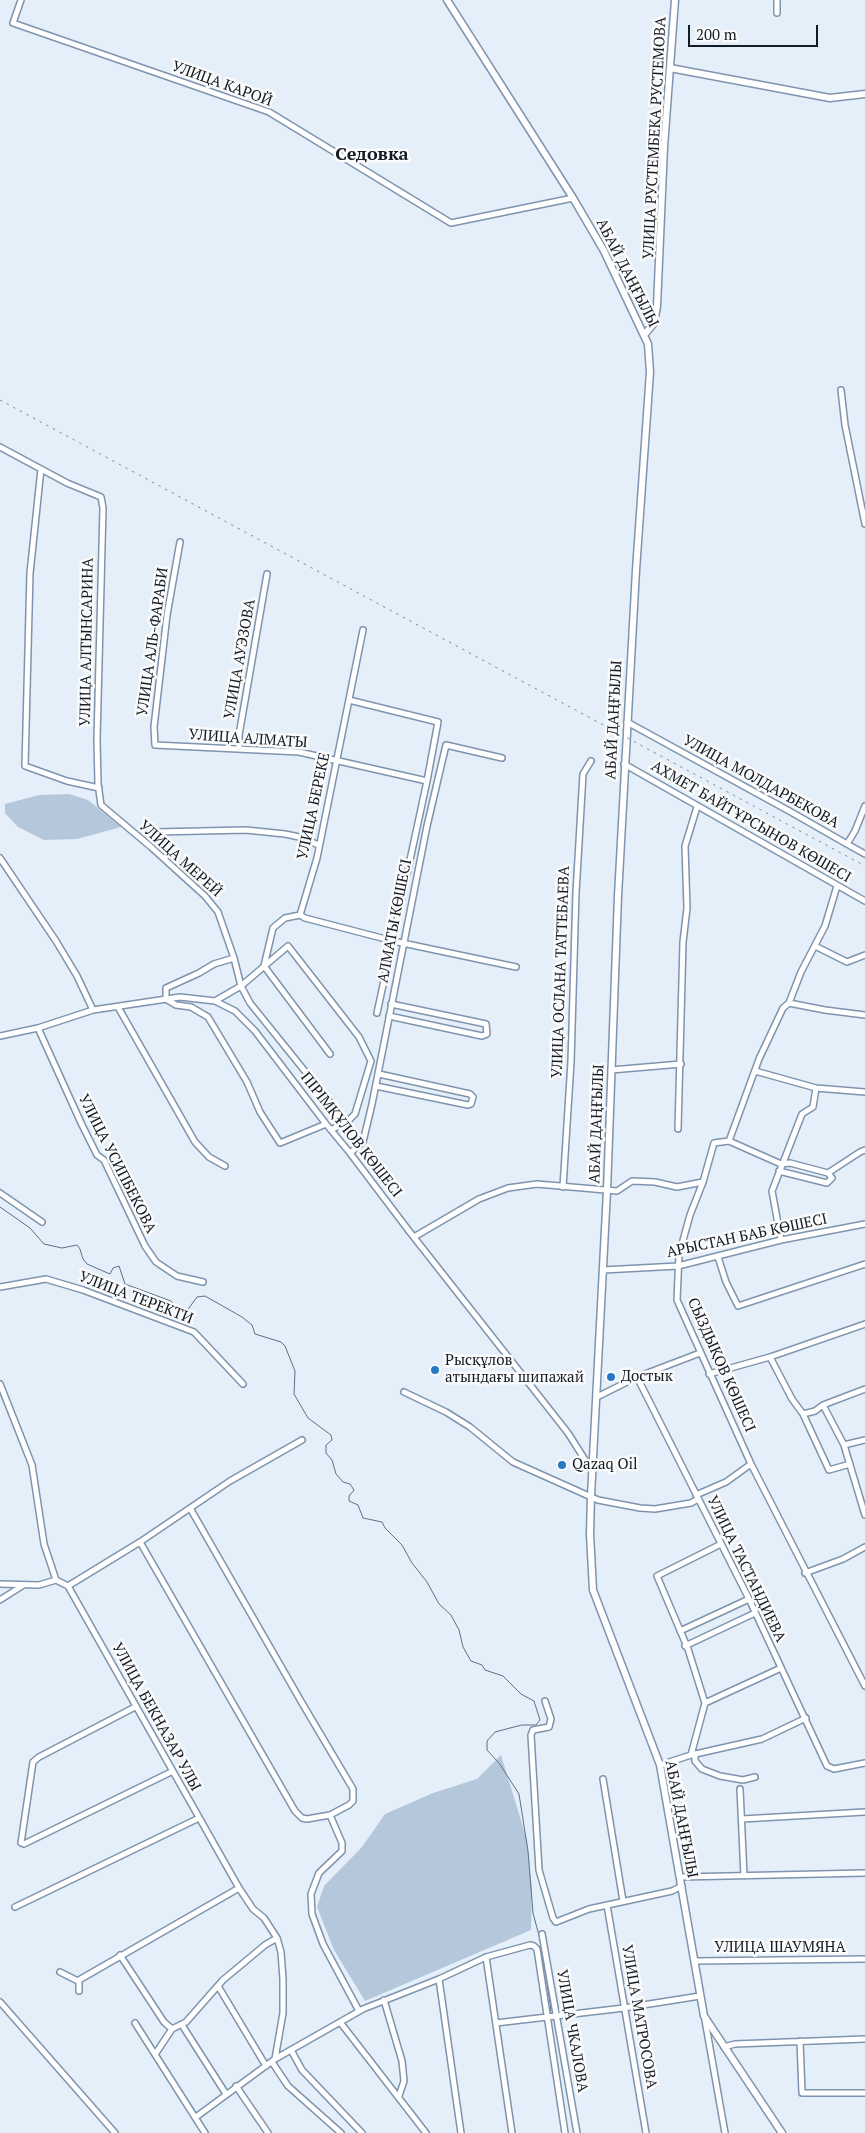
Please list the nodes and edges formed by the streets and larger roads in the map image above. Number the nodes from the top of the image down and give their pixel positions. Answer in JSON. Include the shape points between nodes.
{"nodes":[{"id":1,"x":21,"y":0,"type":"edge"},
{"id":2,"x":447,"y":0,"type":"edge"},
{"id":3,"x":676,"y":0,"type":"edge"},
{"id":4,"x":777,"y":0,"type":"edge"},
{"id":5,"x":777,"y":13,"type":"dead end"},
{"id":6,"x":670,"y":68,"type":"junction"},
{"id":7,"x":865,"y":94,"type":"edge"},
{"id":8,"x":573,"y":198,"type":"junction"},
{"id":9,"x":645,"y":334,"type":"junction"},
{"id":10,"x":841,"y":390,"type":"dead end"},
{"id":11,"x":0,"y":448,"type":"edge"},
{"id":12,"x":41,"y":469,"type":"junction"},
{"id":13,"x":865,"y":524,"type":"edge"},
{"id":14,"x":180,"y":542,"type":"dead end"},
{"id":15,"x":266,"y":574,"type":"dead end"},
{"id":16,"x":362,"y":630,"type":"dead end"},
{"id":17,"x":349,"y":700,"type":"junction"},
{"id":18,"x":627,"y":722,"type":"junction"},
{"id":19,"x":155,"y":745,"type":"joint"},
{"id":20,"x":239,"y":748,"type":"junction"},
{"id":21,"x":502,"y":758,"type":"dead end"},
{"id":22,"x":335,"y":761,"type":"junction"},
{"id":23,"x":591,"y":761,"type":"dead end"},
{"id":24,"x":624,"y":764,"type":"junction"},
{"id":25,"x":427,"y":781,"type":"junction"},
{"id":26,"x":99,"y":788,"type":"junction"},
{"id":27,"x":865,"y":806,"type":"edge"},
{"id":28,"x":697,"y":807,"type":"junction"},
{"id":29,"x":156,"y":832,"type":"dead end"},
{"id":30,"x":847,"y":844,"type":"junction"},
{"id":31,"x":318,"y":845,"type":"junction"},
{"id":32,"x":865,"y":854,"type":"edge"},
{"id":33,"x":0,"y":858,"type":"edge"},
{"id":34,"x":837,"y":886,"type":"junction"},
{"id":35,"x":865,"y":901,"type":"edge"},
{"id":36,"x":300,"y":915,"type":"junction"},
{"id":37,"x":393,"y":941,"type":"junction"},
{"id":38,"x":405,"y":944,"type":"junction"},
{"id":39,"x":815,"y":946,"type":"junction"},
{"id":40,"x":865,"y":955,"type":"edge"},
{"id":41,"x":234,"y":958,"type":"junction"},
{"id":42,"x":264,"y":966,"type":"junction"},
{"id":43,"x":516,"y":967,"type":"dead end"},
{"id":44,"x":241,"y":986,"type":"junction"},
{"id":45,"x":166,"y":999,"type":"junction"},
{"id":46,"x":215,"y":1001,"type":"junction"},
{"id":47,"x":789,"y":1002,"type":"junction"},
{"id":48,"x":391,"y":1004,"type":"junction"},
{"id":49,"x":118,"y":1007,"type":"junction"},
{"id":50,"x":93,"y":1010,"type":"junction"},
{"id":51,"x":377,"y":1013,"type":"dead end"},
{"id":52,"x":865,"y":1015,"type":"edge"},
{"id":53,"x":389,"y":1016,"type":"junction"},
{"id":54,"x":38,"y":1028,"type":"junction"},
{"id":55,"x":0,"y":1036,"type":"edge"},
{"id":56,"x":330,"y":1054,"type":"dead end"},
{"id":57,"x":681,"y":1064,"type":"junction"},
{"id":58,"x":611,"y":1070,"type":"junction"},
{"id":59,"x":755,"y":1071,"type":"junction"},
{"id":60,"x":379,"y":1074,"type":"junction"},
{"id":61,"x":376,"y":1086,"type":"junction"},
{"id":62,"x":816,"y":1088,"type":"junction"},
{"id":63,"x":865,"y":1092,"type":"edge"},
{"id":64,"x":342,"y":1123,"type":"junction"},
{"id":65,"x":326,"y":1124,"type":"junction"},
{"id":66,"x":678,"y":1129,"type":"dead end"},
{"id":67,"x":331,"y":1130,"type":"junction"},
{"id":68,"x":729,"y":1142,"type":"junction"},
{"id":69,"x":865,"y":1150,"type":"edge"},
{"id":70,"x":350,"y":1153,"type":"junction"},
{"id":71,"x":781,"y":1164,"type":"junction"},
{"id":72,"x":225,"y":1166,"type":"dead end"},
{"id":73,"x":780,"y":1171,"type":"junction"},
{"id":74,"x":828,"y":1173,"type":"junction"},
{"id":75,"x":703,"y":1182,"type":"junction"},
{"id":76,"x":563,"y":1187,"type":"junction"},
{"id":77,"x":607,"y":1191,"type":"junction"},
{"id":78,"x":0,"y":1193,"type":"edge"},
{"id":79,"x":42,"y":1222,"type":"dead end"},
{"id":80,"x":865,"y":1224,"type":"edge"},
{"id":81,"x":414,"y":1237,"type":"junction"},
{"id":82,"x":781,"y":1240,"type":"junction"},
{"id":83,"x":718,"y":1257,"type":"junction"},
{"id":84,"x":865,"y":1264,"type":"edge"},
{"id":85,"x":678,"y":1266,"type":"junction"},
{"id":86,"x":603,"y":1270,"type":"junction"},
{"id":87,"x":203,"y":1282,"type":"dead end"},
{"id":88,"x":0,"y":1287,"type":"edge"},
{"id":89,"x":865,"y":1324,"type":"edge"},
{"id":90,"x":700,"y":1353,"type":"junction"},
{"id":91,"x":770,"y":1357,"type":"junction"},
{"id":92,"x":709,"y":1374,"type":"junction"},
{"id":93,"x":637,"y":1377,"type":"junction"},
{"id":94,"x":0,"y":1384,"type":"edge"},
{"id":95,"x":244,"y":1384,"type":"dead end"},
{"id":96,"x":865,"y":1389,"type":"edge"},
{"id":97,"x":404,"y":1392,"type":"dead end"},
{"id":98,"x":597,"y":1397,"type":"junction"},
{"id":99,"x":823,"y":1406,"type":"junction"},
{"id":100,"x":803,"y":1414,"type":"junction"},
{"id":101,"x":302,"y":1440,"type":"dead end"},
{"id":102,"x":865,"y":1440,"type":"edge"},
{"id":103,"x":844,"y":1445,"type":"junction"},
{"id":104,"x":752,"y":1464,"type":"junction"},
{"id":105,"x":850,"y":1464,"type":"junction"},
{"id":106,"x":594,"y":1466,"type":"junction"},
{"id":107,"x":592,"y":1496,"type":"junction"},
{"id":108,"x":697,"y":1497,"type":"junction"},
{"id":109,"x":190,"y":1508,"type":"junction"},
{"id":110,"x":865,"y":1515,"type":"edge"},
{"id":111,"x":140,"y":1542,"type":"junction"},
{"id":112,"x":721,"y":1544,"type":"junction"},
{"id":113,"x":865,"y":1547,"type":"edge"},
{"id":114,"x":806,"y":1573,"type":"junction"},
{"id":115,"x":56,"y":1580,"type":"junction"},
{"id":116,"x":0,"y":1584,"type":"edge"},
{"id":117,"x":22,"y":1585,"type":"junction"},
{"id":118,"x":68,"y":1586,"type":"junction"},
{"id":119,"x":748,"y":1599,"type":"junction"},
{"id":120,"x":0,"y":1600,"type":"edge"},
{"id":121,"x":755,"y":1613,"type":"junction"},
{"id":122,"x":680,"y":1631,"type":"junction"},
{"id":123,"x":686,"y":1646,"type":"junction"},
{"id":124,"x":781,"y":1668,"type":"junction"},
{"id":125,"x":865,"y":1670,"type":"edge"},
{"id":126,"x":858,"y":1673,"type":"junction"},
{"id":127,"x":865,"y":1686,"type":"edge"},
{"id":128,"x":545,"y":1701,"type":"dead end"},
{"id":129,"x":705,"y":1703,"type":"junction"},
{"id":130,"x":135,"y":1707,"type":"junction"},
{"id":131,"x":806,"y":1718,"type":"junction"},
{"id":132,"x":693,"y":1754,"type":"junction"},
{"id":133,"x":865,"y":1763,"type":"edge"},
{"id":134,"x":660,"y":1765,"type":"junction"},
{"id":135,"x":171,"y":1772,"type":"junction"},
{"id":136,"x":755,"y":1777,"type":"dead end"},
{"id":137,"x":603,"y":1779,"type":"dead end"},
{"id":138,"x":740,"y":1790,"type":"dead end"},
{"id":139,"x":865,"y":1812,"type":"edge"},
{"id":140,"x":330,"y":1815,"type":"junction"},
{"id":141,"x":199,"y":1818,"type":"junction"},
{"id":142,"x":742,"y":1819,"type":"junction"},
{"id":143,"x":865,"y":1873,"type":"edge"},
{"id":144,"x":744,"y":1876,"type":"junction"},
{"id":145,"x":681,"y":1877,"type":"junction"},
{"id":146,"x":682,"y":1886,"type":"junction"},
{"id":147,"x":238,"y":1888,"type":"junction"},
{"id":148,"x":623,"y":1901,"type":"junction"},
{"id":149,"x":607,"y":1904,"type":"junction"},
{"id":150,"x":16,"y":1907,"type":"dead end"},
{"id":151,"x":542,"y":1934,"type":"dead end"},
{"id":152,"x":277,"y":1938,"type":"junction"},
{"id":153,"x":120,"y":1955,"type":"junction"},
{"id":154,"x":486,"y":1957,"type":"junction"},
{"id":155,"x":865,"y":1960,"type":"edge"},
{"id":156,"x":696,"y":1961,"type":"junction"},
{"id":157,"x":60,"y":1972,"type":"dead end"},
{"id":158,"x":439,"y":1979,"type":"junction"},
{"id":159,"x":78,"y":1981,"type":"junction"},
{"id":160,"x":218,"y":1986,"type":"junction"},
{"id":161,"x":79,"y":1991,"type":"dead end"},
{"id":162,"x":700,"y":1996,"type":"junction"},
{"id":163,"x":384,"y":2000,"type":"junction"},
{"id":164,"x":0,"y":2002,"type":"edge"},
{"id":165,"x":624,"y":2008,"type":"junction"},
{"id":166,"x":359,"y":2011,"type":"junction"},
{"id":167,"x":556,"y":2016,"type":"junction"},
{"id":168,"x":704,"y":2016,"type":"junction"},
{"id":169,"x":547,"y":2018,"type":"junction"},
{"id":170,"x":340,"y":2022,"type":"junction"},
{"id":171,"x":135,"y":2023,"type":"dead end"},
{"id":172,"x":496,"y":2023,"type":"junction"},
{"id":173,"x":182,"y":2025,"type":"junction"},
{"id":174,"x":172,"y":2029,"type":"junction"},
{"id":175,"x":865,"y":2040,"type":"edge"},
{"id":176,"x":800,"y":2041,"type":"junction"},
{"id":177,"x":724,"y":2047,"type":"junction"},
{"id":178,"x":291,"y":2050,"type":"junction"},
{"id":179,"x":156,"y":2053,"type":"junction"},
{"id":180,"x":274,"y":2060,"type":"junction"},
{"id":181,"x":266,"y":2066,"type":"junction"},
{"id":182,"x":236,"y":2086,"type":"junction"},
{"id":183,"x":865,"y":2093,"type":"edge"},
{"id":184,"x":226,"y":2094,"type":"junction"},
{"id":185,"x":399,"y":2096,"type":"junction"},
{"id":186,"x":196,"y":2117,"type":"junction"},
{"id":187,"x":116,"y":2133,"type":"edge"},
{"id":188,"x":205,"y":2133,"type":"edge"},
{"id":189,"x":268,"y":2133,"type":"edge"},
{"id":190,"x":341,"y":2133,"type":"edge"},
{"id":191,"x":362,"y":2133,"type":"edge"},
{"id":192,"x":426,"y":2133,"type":"edge"},
{"id":193,"x":461,"y":2133,"type":"edge"},
{"id":194,"x":512,"y":2133,"type":"edge"},
{"id":195,"x":564,"y":2133,"type":"edge"},
{"id":196,"x":577,"y":2133,"type":"edge"},
{"id":197,"x":646,"y":2133,"type":"edge"},
{"id":198,"x":725,"y":2133,"type":"edge"},
{"id":199,"x":782,"y":2133,"type":"edge"}],
"edges":[{"from":1,"to":8,"type":"street","name":"УЛИЦА КАРОЙ","via":[[13,23],[269,112],[451,223]]},
{"from":2,"to":8,"type":"street","name":"АБАЙ ДАҢҒЫЛЫ"},
{"from":3,"to":6,"type":"street","name":"УЛИЦА РУСТЕМБЕКА РУСТЕМОВА"},
{"from":4,"to":5,"type":"street"},
{"from":6,"to":7,"type":"street","via":[[830,98]]},
{"from":6,"to":9,"type":"street","name":"УЛИЦА РУСТЕМБЕКА РУСТЕМОВА","via":[[657,306],[654,323]]},
{"from":8,"to":9,"type":"street","name":"АБАЙ ДАҢҒЫЛЫ"},
{"from":9,"to":18,"type":"street","name":"АБАЙ ДАҢҒЫЛЫ","via":[[650,372]]},
{"from":10,"to":13,"type":"street"},
{"from":11,"to":12,"type":"street"},
{"from":12,"to":26,"type":"street","name":"УЛИЦА АЛТЫНСАРИНА","via":[[101,497]]},
{"from":12,"to":26,"type":"street","via":[[30,573],[25,766]]},
{"from":14,"to":19,"type":"street","name":"УЛИЦА АЛЬ-ФАРАБИ","via":[[167,616],[154,727]]},
{"from":15,"to":20,"type":"street","name":"УЛИЦА АУЭЗОВА"},
{"from":16,"to":17,"type":"street","name":"УЛИЦА БЕРЕКЕ"},
{"from":17,"to":22,"type":"street","name":"УЛИЦА БЕРЕКЕ"},
{"from":17,"to":25,"type":"street","via":[[438,722]]},
{"from":18,"to":24,"type":"street","name":"АБАЙ ДАҢҒЫЛЫ"},
{"from":18,"to":30,"type":"street","name":"УЛИЦА МОЛДАРБЕКОВА"},
{"from":19,"to":20,"type":"street","name":"УЛИЦА АЛМАТЫ"},
{"from":20,"to":22,"type":"street","name":"УЛИЦА АЛМАТЫ","via":[[299,752]]},
{"from":21,"to":38,"type":"street","name":"АЛМАТЫ КӨШЕСІ","via":[[446,745]]},
{"from":22,"to":25,"type":"street","name":"УЛИЦА АЛМАТЫ"},
{"from":22,"to":31,"type":"street","name":"УЛИЦА БЕРЕКЕ"},
{"from":23,"to":76,"type":"street","name":"УЛИЦА ОСЛАНА ТАТТЕБАЕВА","via":[[582,774]]},
{"from":24,"to":28,"type":"street","name":"АХМЕТ БАЙТҰРСЫНОВ КӨШЕСІ"},
{"from":24,"to":58,"type":"street","name":"АБАЙ ДАҢҒЫЛЫ"},
{"from":25,"to":37,"type":"street"},
{"from":26,"to":41,"type":"street","name":"УЛИЦА МЕРЕЙ","via":[[102,805],[198,890],[218,912]]},
{"from":27,"to":30,"type":"street","name":"УЛИЦА МОЛДАРБЕКОВА"},
{"from":28,"to":34,"type":"street","name":"АХМЕТ БАЙТҰРСЫНОВ КӨШЕСІ"},
{"from":28,"to":57,"type":"street","via":[[685,846],[687,908],[683,942]]},
{"from":29,"to":31,"type":"street","via":[[246,830],[285,834]]},
{"from":30,"to":32,"type":"street"},
{"from":31,"to":36,"type":"street","name":"УЛИЦА БЕРЕКЕ"},
{"from":33,"to":50,"type":"street","via":[[56,941]]},
{"from":34,"to":35,"type":"street","name":"АХМЕТ БАЙТҰРСЫНОВ КӨШЕСІ"},
{"from":34,"to":39,"type":"street","via":[[825,926]]},
{"from":36,"to":37,"type":"street"},
{"from":36,"to":42,"type":"street","via":[[285,918],[273,928]]},
{"from":37,"to":38,"type":"street"},
{"from":37,"to":51,"type":"street"},
{"from":38,"to":43,"type":"street"},
{"from":38,"to":48,"type":"street","name":"АЛМАТЫ КӨШЕСІ"},
{"from":39,"to":40,"type":"street","via":[[848,962]]},
{"from":39,"to":47,"type":"street"},
{"from":41,"to":44,"type":"street","name":"УЛИЦА МЕРЕЙ"},
{"from":41,"to":45,"type":"street","via":[[214,964],[166,988]]},
{"from":42,"to":44,"type":"street"},
{"from":42,"to":56,"type":"street"},
{"from":42,"to":64,"type":"street","via":[[288,946],[359,1037],[370,1061],[354,1114]]},
{"from":44,"to":46,"type":"street"},
{"from":44,"to":64,"type":"street","name":"УЛИЦА МЕРЕЙ","via":[[250,1003],[337,1112]]},
{"from":45,"to":46,"type":"street","name":"ПІРІМҚҰЛОВ КӨШЕСІ","via":[[180,997]]},
{"from":45,"to":49,"type":"street","name":"ПІРІМҚҰЛОВ КӨШЕСІ"},
{"from":45,"to":65,"type":"street","via":[[208,1017],[280,1143]]},
{"from":46,"to":65,"type":"street","name":"ПІРІМҚҰЛОВ КӨШЕСІ","via":[[235,1011],[255,1031]]},
{"from":47,"to":52,"type":"street"},
{"from":47,"to":59,"type":"street","via":[[772,1030]]},
{"from":48,"to":53,"type":"street","name":"АЛМАТЫ КӨШЕСІ"},
{"from":48,"to":53,"type":"street","via":[[486,1024],[487,1034],[482,1036]]},
{"from":49,"to":50,"type":"street","name":"ПІРІМҚҰЛОВ КӨШЕСІ"},
{"from":49,"to":72,"type":"street","via":[[195,1142],[209,1157]]},
{"from":50,"to":54,"type":"street","name":"ПІРІМҚҰЛОВ КӨШЕСІ"},
{"from":53,"to":60,"type":"street","name":"АЛМАТЫ КӨШЕСІ"},
{"from":54,"to":55,"type":"street","name":"ПІРІМҚҰЛОВ КӨШЕСІ"},
{"from":54,"to":87,"type":"street","name":"УЛИЦА УСИПБЕКОВА","via":[[80,1122],[97,1154],[104,1160],[145,1246],[156,1262],[177,1276]]},
{"from":57,"to":58,"type":"street"},
{"from":57,"to":66,"type":"street"},
{"from":58,"to":77,"type":"street","name":"АБАЙ ДАҢҒЫЛЫ"},
{"from":59,"to":62,"type":"street"},
{"from":59,"to":68,"type":"street"},
{"from":60,"to":61,"type":"street","name":"АЛМАТЫ КӨШЕСІ"},
{"from":60,"to":61,"type":"street","via":[[473,1097],[468,1105]]},
{"from":61,"to":70,"type":"street","name":"АЛМАТЫ КӨШЕСІ","via":[[363,1142]]},
{"from":62,"to":63,"type":"street"},
{"from":62,"to":71,"type":"street","via":[[813,1107],[802,1114]]},
{"from":64,"to":67,"type":"street"},
{"from":65,"to":67,"type":"street","name":"ПІРІМҚҰЛОВ КӨШЕСІ"},
{"from":67,"to":70,"type":"street","name":"ПІРІМҚҰЛОВ КӨШЕСІ"},
{"from":68,"to":71,"type":"street"},
{"from":68,"to":75,"type":"street","name":"СЫЗДЫҚОВ КӨШЕСІ","via":[[714,1143]]},
{"from":69,"to":74,"type":"street"},
{"from":70,"to":81,"type":"street","name":"ПІРІМҚҰЛОВ КӨШЕСІ"},
{"from":71,"to":73,"type":"street"},
{"from":71,"to":74,"type":"street","via":[[790,1163]]},
{"from":73,"to":74,"type":"street","via":[[827,1182],[832,1178]]},
{"from":73,"to":82,"type":"street","via":[[772,1191]]},
{"from":75,"to":77,"type":"street","via":[[677,1187],[632,1181],[617,1192]]},
{"from":75,"to":85,"type":"street","name":"СЫЗДЫҚОВ КӨШЕСІ","via":[[690,1215]]},
{"from":76,"to":77,"type":"street"},
{"from":76,"to":81,"type":"street","via":[[537,1184],[508,1188],[479,1199]]},
{"from":77,"to":86,"type":"street","name":"АБАЙ ДАҢҒЫЛЫ"},
{"from":78,"to":79,"type":"street"},
{"from":80,"to":82,"type":"street","name":"АРЫСТАН БАБ КӨШЕСІ"},
{"from":81,"to":106,"type":"street","name":"ПІРІМҚҰЛОВ КӨШЕСІ","via":[[568,1433],[587,1463]]},
{"from":82,"to":83,"type":"street","name":"АРЫСТАН БАБ КӨШЕСІ"},
{"from":83,"to":84,"type":"street","via":[[738,1306]]},
{"from":83,"to":85,"type":"street","name":"АРЫСТАН БАБ КӨШЕСІ"},
{"from":85,"to":86,"type":"street","name":"АРЫСТАН БАБ КӨШЕСІ"},
{"from":85,"to":90,"type":"street","name":"СЫЗДЫҚОВ КӨШЕСІ","via":[[677,1300]]},
{"from":86,"to":98,"type":"street","name":"АБАЙ ДАҢҒЫЛЫ"},
{"from":88,"to":95,"type":"street","name":"УЛИЦА ТЕРЕКТИ","via":[[46,1278],[194,1332]]},
{"from":89,"to":91,"type":"street"},
{"from":90,"to":92,"type":"street","name":"СЫЗДЫҚОВ КӨШЕСІ"},
{"from":90,"to":93,"type":"street"},
{"from":91,"to":92,"type":"street"},
{"from":91,"to":100,"type":"street"},
{"from":92,"to":104,"type":"street","name":"СЫЗДЫҚОВ КӨШЕСІ"},
{"from":93,"to":98,"type":"street"},
{"from":93,"to":108,"type":"street","name":"УЛИЦА ТАСТАНДИЕВА"},
{"from":94,"to":115,"type":"street","via":[[32,1465],[44,1544]]},
{"from":96,"to":99,"type":"street"},
{"from":97,"to":107,"type":"street","via":[[470,1427],[513,1462]]},
{"from":98,"to":106,"type":"street","name":"АБАЙ ДАҢҒЫЛЫ"},
{"from":99,"to":100,"type":"street"},
{"from":99,"to":103,"type":"street"},
{"from":100,"to":105,"type":"street","via":[[829,1470]]},
{"from":101,"to":109,"type":"street"},
{"from":102,"to":103,"type":"street"},
{"from":103,"to":105,"type":"street"},
{"from":104,"to":108,"type":"street"},
{"from":104,"to":114,"type":"street","name":"СЫЗДЫҚОВ КӨШЕСІ"},
{"from":105,"to":110,"type":"street"},
{"from":106,"to":107,"type":"street","name":"АБАЙ ДАҢҒЫЛЫ"},
{"from":107,"to":108,"type":"street","via":[[615,1504],[655,1509],[691,1504]]},
{"from":107,"to":134,"type":"street","name":"АБАЙ ДАҢҒЫЛЫ","via":[[593,1590]]},
{"from":108,"to":112,"type":"street","name":"УЛИЦА ТАСТАНДИЕВА"},
{"from":109,"to":111,"type":"street"},
{"from":109,"to":140,"type":"street","via":[[353,1789],[353,1801]]},
{"from":111,"to":118,"type":"street"},
{"from":111,"to":140,"type":"street","via":[[295,1812],[307,1819]]},
{"from":112,"to":119,"type":"street","name":"УЛИЦА ТАСТАНДИЕВА"},
{"from":112,"to":122,"type":"street","via":[[657,1576]]},
{"from":113,"to":114,"type":"street"},
{"from":114,"to":126,"type":"street","name":"СЫЗДЫҚОВ КӨШЕСІ"},
{"from":115,"to":117,"type":"street"},
{"from":115,"to":118,"type":"street"},
{"from":116,"to":117,"type":"street"},
{"from":117,"to":120,"type":"street"},
{"from":118,"to":130,"type":"street","name":"УЛИЦА БЕКНАЗАР УЛЫ"},
{"from":119,"to":121,"type":"street","name":"УЛИЦА ТАСТАНДИЕВА"},
{"from":119,"to":122,"type":"street"},
{"from":121,"to":123,"type":"street"},
{"from":121,"to":124,"type":"street","name":"УЛИЦА ТАСТАНДИЕВА"},
{"from":122,"to":123,"type":"street"},
{"from":123,"to":129,"type":"street"},
{"from":124,"to":129,"type":"street"},
{"from":124,"to":131,"type":"street","name":"УЛИЦА ТАСТАНДИЕВА"},
{"from":125,"to":126,"type":"street"},
{"from":126,"to":127,"type":"street","name":"СЫЗДЫҚОВ КӨШЕСІ"},
{"from":128,"to":149,"type":"street","via":[[550,1727],[533,1730],[531,1735],[539,1870],[550,1911],[556,1922]]},
{"from":129,"to":132,"type":"street"},
{"from":130,"to":135,"type":"street","name":"УЛИЦА БЕКНАЗАР УЛЫ"},
{"from":130,"to":135,"type":"street","via":[[33,1762],[21,1843]]},
{"from":131,"to":132,"type":"street","via":[[762,1739]]},
{"from":131,"to":133,"type":"street","name":"УЛИЦА ТАСТАНДИЕВА","via":[[827,1766],[834,1769]]},
{"from":132,"to":134,"type":"street"},
{"from":132,"to":136,"type":"street","via":[[702,1769],[720,1776],[743,1780]]},
{"from":134,"to":145,"type":"street","name":"АБАЙ ДАҢҒЫЛЫ"},
{"from":135,"to":141,"type":"street","name":"УЛИЦА БЕКНАЗАР УЛЫ"},
{"from":137,"to":148,"type":"street"},
{"from":138,"to":142,"type":"street"},
{"from":139,"to":142,"type":"street"},
{"from":140,"to":166,"type":"street","via":[[342,1850],[319,1873],[312,1894],[312,1914],[323,1944]]},
{"from":141,"to":147,"type":"street","name":"УЛИЦА БЕКНАЗАР УЛЫ"},
{"from":141,"to":150,"type":"street"},
{"from":142,"to":144,"type":"street"},
{"from":143,"to":144,"type":"street"},
{"from":144,"to":145,"type":"street"},
{"from":145,"to":146,"type":"street","name":"АБАЙ ДАҢҒЫЛЫ"},
{"from":146,"to":148,"type":"street"},
{"from":146,"to":156,"type":"street","name":"АБАЙ ДАҢҒЫЛЫ"},
{"from":147,"to":152,"type":"street","name":"УЛИЦА БЕКНАЗАР УЛЫ"},
{"from":147,"to":153,"type":"street"},
{"from":148,"to":149,"type":"street"},
{"from":149,"to":165,"type":"street","name":"УЛИЦА МАТРОСОВА"},
{"from":151,"to":167,"type":"street","name":"УЛИЦА ЧКАЛОВА"},
{"from":152,"to":160,"type":"street"},
{"from":152,"to":180,"type":"street","name":"УЛИЦА БЕКНАЗАР УЛЫ","via":[[281,1952],[283,2013]]},
{"from":153,"to":159,"type":"street"},
{"from":153,"to":174,"type":"street","via":[[164,2022]]},
{"from":154,"to":158,"type":"street"},
{"from":154,"to":169,"type":"street","name":"УЛИЦА ЧКАЛОВА","via":[[534,1946]]},
{"from":154,"to":172,"type":"street"},
{"from":155,"to":156,"type":"street","name":"УЛИЦА ШАУМЯНА"},
{"from":156,"to":162,"type":"street","name":"АБАЙ ДАҢҒЫЛЫ"},
{"from":157,"to":159,"type":"street"},
{"from":158,"to":163,"type":"street"},
{"from":158,"to":193,"type":"street"},
{"from":159,"to":161,"type":"street"},
{"from":160,"to":173,"type":"street"},
{"from":160,"to":181,"type":"street"},
{"from":162,"to":165,"type":"street"},
{"from":162,"to":168,"type":"street","name":"АБАЙ ДАҢҒЫЛЫ"},
{"from":163,"to":166,"type":"street"},
{"from":163,"to":185,"type":"street","via":[[402,2061],[404,2081]]},
{"from":164,"to":187,"type":"street"},
{"from":165,"to":167,"type":"street"},
{"from":165,"to":197,"type":"street","name":"УЛИЦА МАТРОСОВА"},
{"from":166,"to":170,"type":"street"},
{"from":167,"to":169,"type":"street"},
{"from":167,"to":196,"type":"street","name":"УЛИЦА ЧКАЛОВА"},
{"from":168,"to":177,"type":"street","name":"АБАЙ ДАҢҒЫЛЫ"},
{"from":168,"to":198,"type":"street"},
{"from":169,"to":172,"type":"street"},
{"from":169,"to":195,"type":"street","name":"УЛИЦА ЧКАЛОВА"},
{"from":170,"to":178,"type":"street"},
{"from":170,"to":185,"type":"street"},
{"from":171,"to":179,"type":"street"},
{"from":172,"to":194,"type":"street"},
{"from":173,"to":174,"type":"street"},
{"from":173,"to":184,"type":"street"},
{"from":174,"to":179,"type":"street"},
{"from":175,"to":176,"type":"street"},
{"from":176,"to":177,"type":"street"},
{"from":176,"to":183,"type":"street","via":[[802,2093]]},
{"from":177,"to":199,"type":"street","name":"АБАЙ ДАҢҒЫЛЫ"},
{"from":178,"to":180,"type":"street"},
{"from":178,"to":191,"type":"street","via":[[302,2070]]},
{"from":179,"to":186,"type":"street"},
{"from":180,"to":181,"type":"street"},
{"from":180,"to":190,"type":"street","via":[[288,2086]]},
{"from":181,"to":182,"type":"street"},
{"from":182,"to":184,"type":"street"},
{"from":182,"to":189,"type":"street"},
{"from":184,"to":186,"type":"street"},
{"from":185,"to":192,"type":"street"},
{"from":186,"to":188,"type":"street"}]}
